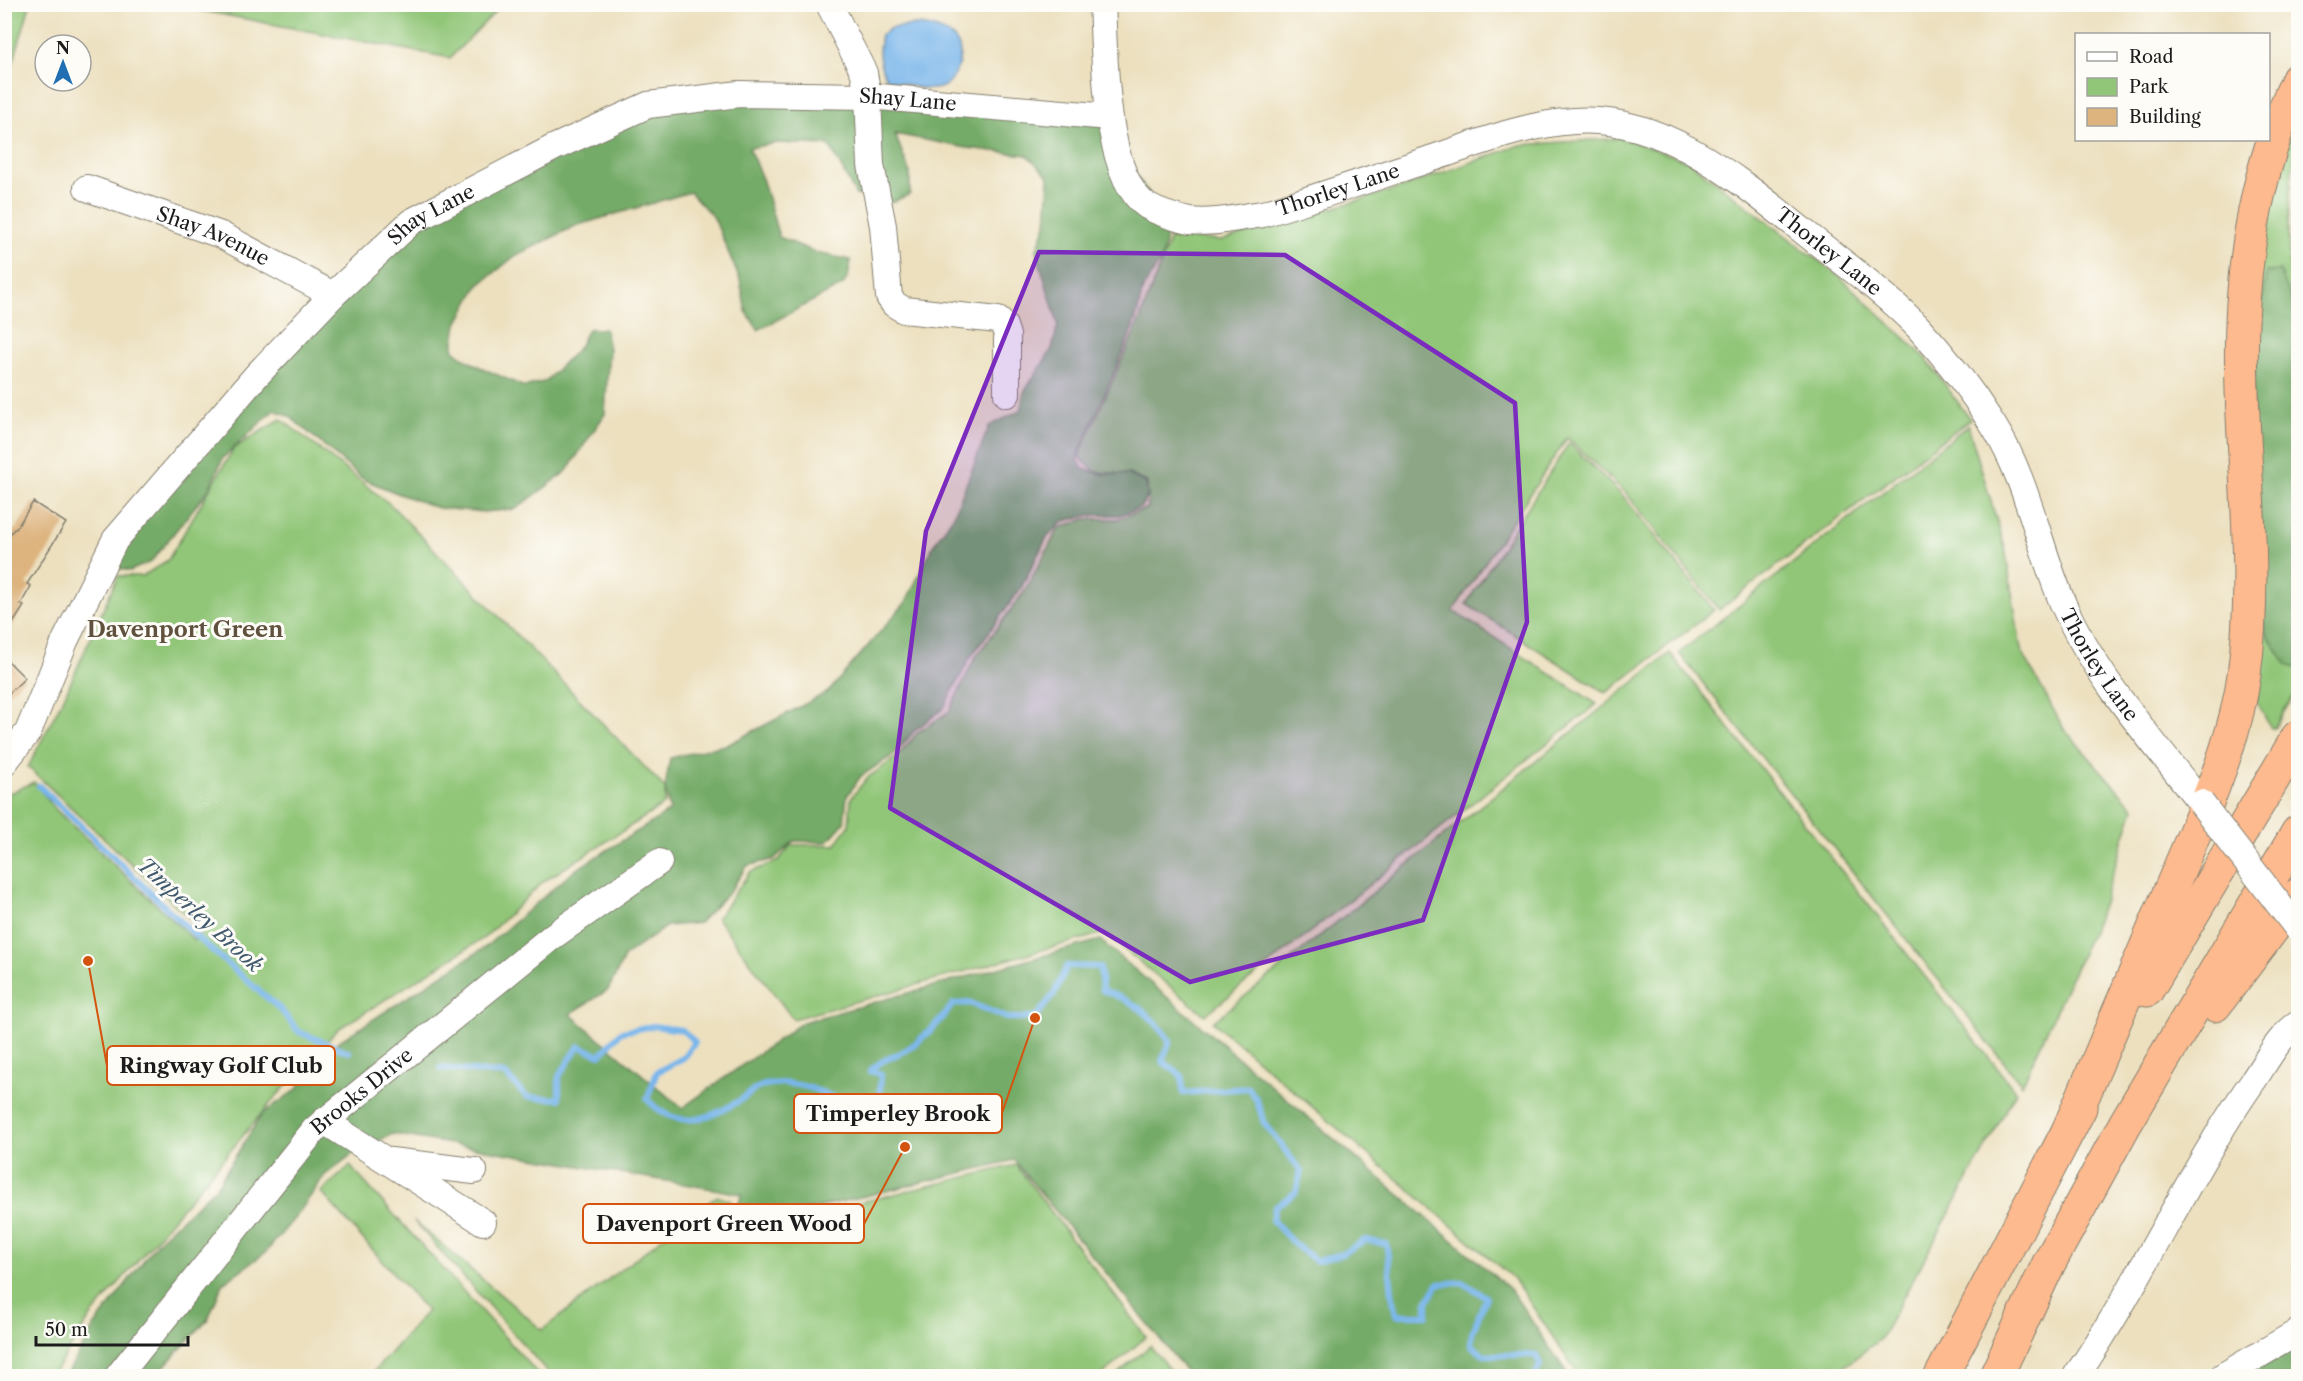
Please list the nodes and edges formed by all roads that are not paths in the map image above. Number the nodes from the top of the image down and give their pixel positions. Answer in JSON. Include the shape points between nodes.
{"nodes":[{"id":1,"x":829,"y":4,"type":"edge"},
{"id":2,"x":1102,"y":4,"type":"edge"},
{"id":3,"x":2298,"y":79,"type":"edge"},
{"id":4,"x":868,"y":96,"type":"junction"},
{"id":5,"x":1110,"y":117,"type":"junction"},
{"id":6,"x":87,"y":188,"type":"dead end"},
{"id":7,"x":333,"y":295,"type":"junction"},
{"id":8,"x":1007,"y":394,"type":"dead end"},
{"id":9,"x":2298,"y":737,"type":"edge"},
{"id":10,"x":4,"y":763,"type":"edge"},
{"id":11,"x":2298,"y":832,"type":"edge"},
{"id":12,"x":660,"y":862,"type":"dead end"},
{"id":13,"x":2298,"y":895,"type":"edge"},
{"id":14,"x":2298,"y":929,"type":"edge"},
{"id":15,"x":2298,"y":1024,"type":"edge"},
{"id":16,"x":324,"y":1121,"type":"junction"},
{"id":17,"x":2125,"y":1124,"type":"junction"},
{"id":18,"x":2068,"y":1129,"type":"junction"},
{"id":19,"x":385,"y":1160,"type":"junction"},
{"id":20,"x":474,"y":1171,"type":"dead end"},
{"id":21,"x":483,"y":1222,"type":"dead end"},
{"id":22,"x":2298,"y":1332,"type":"edge"},
{"id":23,"x":118,"y":1377,"type":"edge"},
{"id":24,"x":1941,"y":1377,"type":"edge"},
{"id":25,"x":1996,"y":1377,"type":"edge"},
{"id":26,"x":2076,"y":1377,"type":"edge"},
{"id":27,"x":2223,"y":1377,"type":"edge"}],
"edges":[{"from":1,"to":4,"type":"street","via":[[864,73]]},
{"from":2,"to":5,"type":"street","name":"Thorley Lane"},
{"from":3,"to":18,"type":"highway","via":[[2257,198],[2242,304],[2251,576],[2244,677],[2235,718],[2202,817]]},
{"from":4,"to":5,"type":"street","name":"Shay Lane"},
{"from":4,"to":7,"type":"street","name":"Shay Lane","via":[[739,94],[648,105],[553,148],[411,222]]},
{"from":4,"to":8,"type":"street","via":[[869,146],[883,226],[889,297],[904,310],[998,320],[1007,335]]},
{"from":5,"to":14,"type":"street","name":"Thorley Lane","bridge":true,"via":[[1125,176],[1141,200],[1165,214],[1191,221],[1263,214],[1498,136],[1573,121],[1603,121],[1639,129],[1672,141],[1713,164],[1883,293],[1948,361],[1994,426],[2017,472],[2064,605],[2098,669]]},
{"from":6,"to":7,"type":"street","name":"Shay Avenue","via":[[220,235]]},
{"from":7,"to":10,"type":"street","name":"Shay Lane","via":[[256,376],[115,540],[65,641],[28,732]]},
{"from":9,"to":18,"type":"highway"},
{"from":11,"to":17,"type":"highway"},
{"from":12,"to":16,"type":"street","name":"Brooks Drive","via":[[553,936]]},
{"from":13,"to":17,"type":"highway"},
{"from":15,"to":26,"type":"street","via":[[2228,1117]]},
{"from":16,"to":19,"type":"street"},
{"from":16,"to":23,"type":"street","name":"Brooks Drive"},
{"from":17,"to":25,"type":"highway","via":[[2049,1263]]},
{"from":18,"to":24,"type":"highway"},
{"from":19,"to":20,"type":"street"},
{"from":19,"to":21,"type":"street"},
{"from":22,"to":27,"type":"street"}]}
